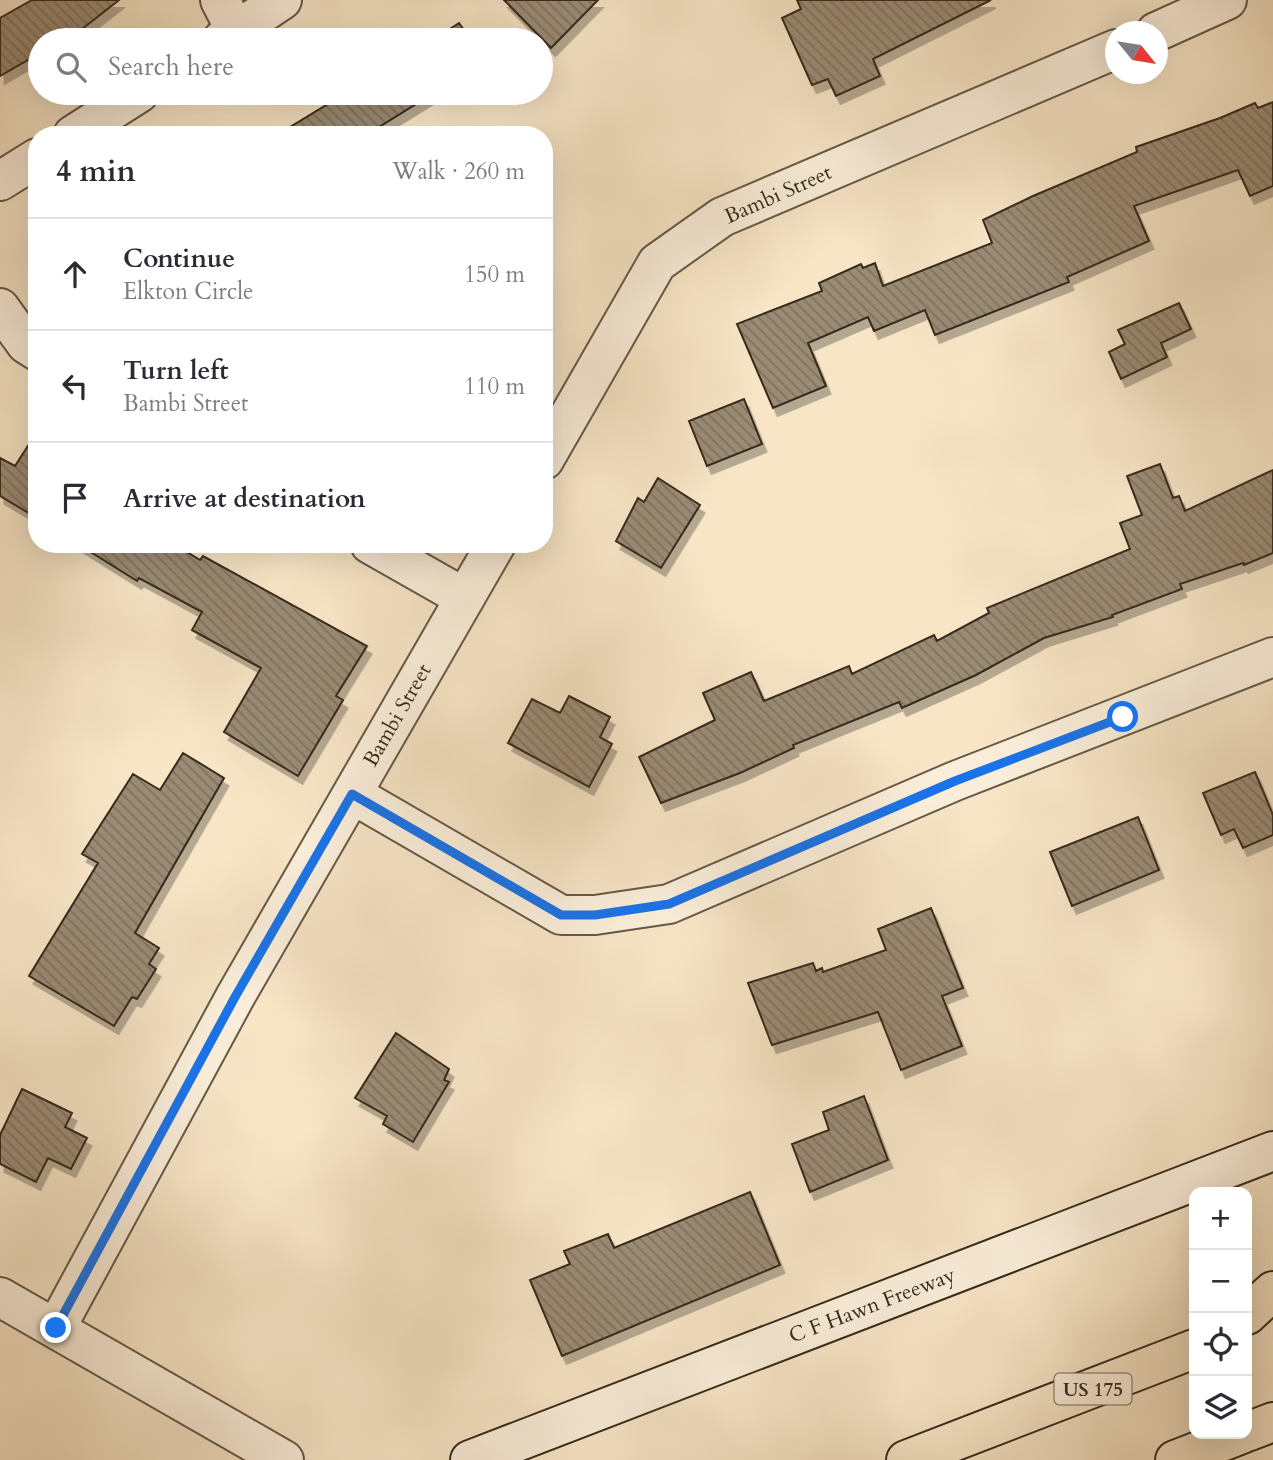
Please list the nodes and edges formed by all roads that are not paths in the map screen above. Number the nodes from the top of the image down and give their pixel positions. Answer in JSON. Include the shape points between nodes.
{"nodes":[{"id":1,"x":282,"y":0,"type":"edge"},
{"id":2,"x":1227,"y":0,"type":"edge"},
{"id":3,"x":226,"y":24,"type":"edge"},
{"id":4,"x":1168,"y":27,"type":"edge"},
{"id":5,"x":1105,"y":53,"type":"edge"},
{"id":6,"x":120,"y":105,"type":"edge"},
{"id":7,"x":87,"y":126,"type":"edge"},
{"id":8,"x":28,"y":164,"type":"edge"},
{"id":9,"x":0,"y":181,"type":"edge"},
{"id":10,"x":0,"y":308,"type":"edge"},
{"id":11,"x":28,"y":345,"type":"edge"},
{"id":12,"x":553,"y":444,"type":"edge"},
{"id":13,"x":386,"y":553,"type":"edge"},
{"id":14,"x":491,"y":553,"type":"edge"},
{"id":15,"x":465,"y":598,"type":"junction"},
{"id":16,"x":1273,"y":657,"type":"edge"},
{"id":17,"x":352,"y":794,"type":"junction"},
{"id":18,"x":1273,"y":1151,"type":"edge"},
{"id":19,"x":1273,"y":1290,"type":"edge"},
{"id":20,"x":0,"y":1297,"type":"edge"},
{"id":21,"x":1249,"y":1313,"type":"edge"},
{"id":22,"x":1273,"y":1318,"type":"edge"},
{"id":23,"x":1252,"y":1327,"type":"edge"},
{"id":24,"x":56,"y":1328,"type":"junction"},
{"id":25,"x":1189,"y":1351,"type":"edge"},
{"id":26,"x":1273,"y":1422,"type":"edge"},
{"id":27,"x":1252,"y":1430,"type":"edge"},
{"id":28,"x":1229,"y":1439,"type":"edge"},
{"id":29,"x":284,"y":1460,"type":"edge"},
{"id":30,"x":470,"y":1460,"type":"edge"},
{"id":31,"x":906,"y":1460,"type":"edge"},
{"id":32,"x":1175,"y":1460,"type":"edge"}],
"edges":[{"from":1,"to":3,"type":"street"},
{"from":2,"to":4,"type":"street"},
{"from":5,"to":12,"type":"street","name":"Bambi Street","via":[[722,217],[657,263]]},
{"from":6,"to":7,"type":"street"},
{"from":8,"to":9,"type":"street"},
{"from":10,"to":11,"type":"street"},
{"from":13,"to":15,"type":"street"},
{"from":14,"to":15,"type":"street","name":"Bambi Street"},
{"from":15,"to":17,"type":"street","name":"Bambi Street"},
{"from":16,"to":17,"type":"street","via":[[955,781],[669,904],[561,915]]},
{"from":17,"to":24,"type":"street","name":"Bambi Street","via":[[235,997]]},
{"from":18,"to":30,"type":"street","name":"C F Hawn Freeway"},
{"from":19,"to":21,"type":"highway"},
{"from":20,"to":24,"type":"street"},
{"from":22,"to":23,"type":"highway"},
{"from":24,"to":29,"type":"street"},
{"from":25,"to":31,"type":"highway","number":"US 175"},
{"from":26,"to":27,"type":"highway"},
{"from":28,"to":32,"type":"highway"}]}
